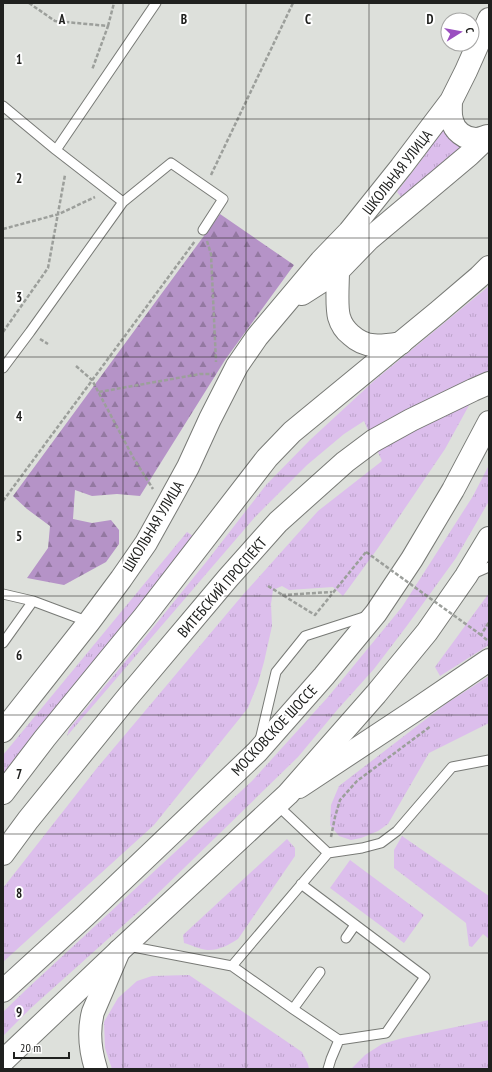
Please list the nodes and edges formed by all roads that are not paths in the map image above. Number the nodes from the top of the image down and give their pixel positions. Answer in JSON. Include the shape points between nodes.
{"nodes":[{"id":1,"x":156,"y":3,"type":"edge"},
{"id":2,"x":489,"y":19,"type":"edge"},
{"id":3,"x":451,"y":101,"type":"junction"},
{"id":4,"x":3,"y":106,"type":"edge"},
{"id":5,"x":489,"y":136,"type":"edge"},
{"id":6,"x":56,"y":150,"type":"junction"},
{"id":7,"x":123,"y":202,"type":"junction"},
{"id":8,"x":203,"y":230,"type":"road end"},
{"id":9,"x":489,"y":267,"type":"edge"},
{"id":10,"x":338,"y":271,"type":"junction"},
{"id":11,"x":281,"y":308,"type":"junction"},
{"id":12,"x":401,"y":343,"type":"junction"},
{"id":13,"x":3,"y":368,"type":"edge"},
{"id":14,"x":489,"y":383,"type":"edge"},
{"id":15,"x":489,"y":422,"type":"edge"},
{"id":16,"x":489,"y":538,"type":"edge"},
{"id":17,"x":489,"y":567,"type":"edge"},
{"id":18,"x":466,"y":576,"type":"junction"},
{"id":19,"x":3,"y":594,"type":"edge"},
{"id":20,"x":33,"y":601,"type":"junction"},
{"id":21,"x":376,"y":613,"type":"junction"},
{"id":22,"x":89,"y":622,"type":"junction"},
{"id":23,"x":3,"y":642,"type":"edge"},
{"id":24,"x":489,"y":660,"type":"edge"},
{"id":25,"x":3,"y":731,"type":"edge"},
{"id":26,"x":257,"y":752,"type":"junction"},
{"id":27,"x":489,"y":760,"type":"edge"},
{"id":28,"x":3,"y":793,"type":"edge"},
{"id":29,"x":282,"y":799,"type":"junction"},
{"id":30,"x":28,"y":820,"type":"junction"},
{"id":31,"x":3,"y":848,"type":"edge"},
{"id":32,"x":328,"y":853,"type":"junction"},
{"id":33,"x":3,"y":854,"type":"edge"},
{"id":34,"x":301,"y":884,"type":"junction"},
{"id":35,"x":356,"y":925,"type":"junction"},
{"id":36,"x":346,"y":938,"type":"dead end"},
{"id":37,"x":122,"y":949,"type":"junction"},
{"id":38,"x":232,"y":966,"type":"junction"},
{"id":39,"x":320,"y":972,"type":"dead end"},
{"id":40,"x":3,"y":991,"type":"edge"},
{"id":41,"x":293,"y":1009,"type":"junction"},
{"id":42,"x":339,"y":1040,"type":"junction"},
{"id":43,"x":3,"y":1061,"type":"edge"},
{"id":44,"x":96,"y":1069,"type":"edge"},
{"id":45,"x":328,"y":1069,"type":"edge"}],
"edges":[{"from":1,"to":6,"type":"lane"},
{"from":2,"to":3,"type":"main road","name":"ШКОЛЬНАЯ УЛИЦА"},
{"from":3,"to":5,"type":"main road","via":[[452,120],[461,134],[477,139]]},
{"from":3,"to":11,"type":"main road","name":"ШКОЛЬНАЯ УЛИЦА","via":[[349,232]]},
{"from":4,"to":6,"type":"lane"},
{"from":5,"to":10,"type":"main road","name":"ШКОЛЬНАЯ УЛИЦА","via":[[369,239]]},
{"from":6,"to":7,"type":"lane"},
{"from":7,"to":8,"type":"lane","via":[[171,163],[223,200]]},
{"from":7,"to":13,"type":"lane"},
{"from":9,"to":12,"type":"main road"},
{"from":10,"to":11,"type":"main road","name":"ШКОЛЬНАЯ УЛИЦА"},
{"from":10,"to":12,"type":"main road","via":[[339,318],[346,331],[367,345]]},
{"from":11,"to":22,"type":"main road","name":"ШКОЛЬНАЯ УЛИЦА","via":[[256,337],[237,366],[188,467],[150,536]]},
{"from":12,"to":28,"type":"main road","via":[[292,432],[267,458]]},
{"from":14,"to":30,"type":"main road","name":"ВИТЕБСКИЙ ПРОСПЕКТ","via":[[373,441],[345,462],[278,522],[131,693]]},
{"from":15,"to":21,"type":"main road","name":"МОСКОВСКОЕ ШОССЕ","via":[[442,509]]},
{"from":16,"to":18,"type":"main road"},
{"from":17,"to":18,"type":"lane"},
{"from":18,"to":29,"type":"main road","via":[[426,632],[376,694]]},
{"from":19,"to":20,"type":"lane"},
{"from":20,"to":22,"type":"lane"},
{"from":20,"to":23,"type":"lane"},
{"from":21,"to":26,"type":"main road","name":"МОСКОВСКОЕ ШОССЕ"},
{"from":21,"to":26,"type":"lane","via":[[305,636],[276,672]]},
{"from":22,"to":25,"type":"main road","name":"ШКОЛЬНАЯ УЛИЦА"},
{"from":24,"to":29,"type":"main road"},
{"from":26,"to":40,"type":"main road","name":"МОСКОВСКОЕ ШОССЕ"},
{"from":27,"to":32,"type":"lane","via":[[452,767],[397,831],[381,844]]},
{"from":29,"to":32,"type":"lane"},
{"from":29,"to":37,"type":"main road"},
{"from":30,"to":31,"type":"main road","name":"ВИТЕБСКИЙ ПРОСПЕКТ"},
{"from":30,"to":33,"type":"main road"},
{"from":32,"to":34,"type":"lane"},
{"from":34,"to":35,"type":"lane"},
{"from":34,"to":38,"type":"lane"},
{"from":35,"to":36,"type":"lane"},
{"from":35,"to":42,"type":"lane","via":[[424,977],[386,1033]]},
{"from":37,"to":38,"type":"lane"},
{"from":37,"to":43,"type":"main road"},
{"from":37,"to":44,"type":"main road","via":[[90,1023],[91,1047]]},
{"from":38,"to":41,"type":"lane"},
{"from":39,"to":41,"type":"lane"},
{"from":41,"to":42,"type":"lane"},
{"from":42,"to":45,"type":"lane"}]}
